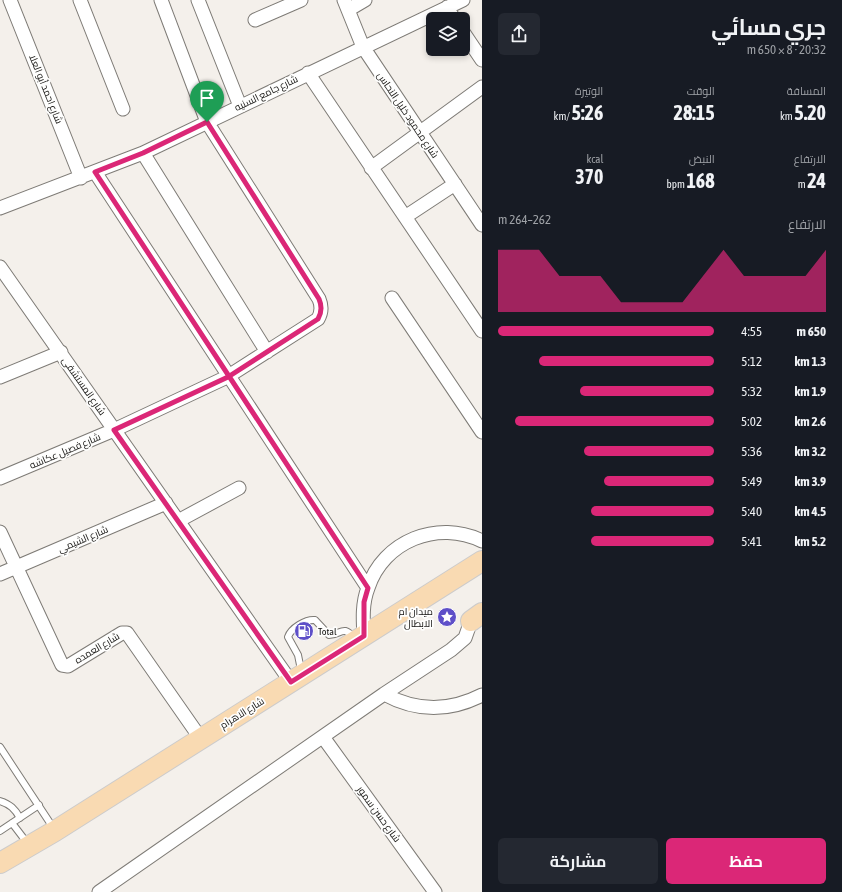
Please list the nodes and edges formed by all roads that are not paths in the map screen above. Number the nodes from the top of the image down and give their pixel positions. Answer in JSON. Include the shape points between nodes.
{"nodes":[{"id":1,"x":10,"y":0,"type":"edge"},
{"id":2,"x":80,"y":0,"type":"edge"},
{"id":3,"x":161,"y":0,"type":"edge"},
{"id":4,"x":198,"y":0,"type":"edge"},
{"id":5,"x":301,"y":0,"type":"edge"},
{"id":6,"x":365,"y":0,"type":"edge"},
{"id":7,"x":463,"y":0,"type":"edge"},
{"id":8,"x":346,"y":5,"type":"edge"},
{"id":9,"x":447,"y":7,"type":"junction"},
{"id":10,"x":450,"y":12,"type":"edge"},
{"id":11,"x":254,"y":20,"type":"dead end"},
{"id":12,"x":470,"y":42,"type":"edge"},
{"id":13,"x":363,"y":47,"type":"junction"},
{"id":14,"x":482,"y":60,"type":"edge"},
{"id":15,"x":308,"y":73,"type":"junction"},
{"id":16,"x":482,"y":87,"type":"edge"},
{"id":17,"x":240,"y":106,"type":"junction"},
{"id":18,"x":123,"y":109,"type":"dead end"},
{"id":19,"x":207,"y":122,"type":"junction"},
{"id":20,"x":420,"y":132,"type":"junction"},
{"id":21,"x":143,"y":153,"type":"junction"},
{"id":22,"x":371,"y":168,"type":"junction"},
{"id":23,"x":95,"y":172,"type":"junction"},
{"id":24,"x":81,"y":178,"type":"junction"},
{"id":25,"x":454,"y":184,"type":"junction"},
{"id":26,"x":0,"y":208,"type":"edge"},
{"id":27,"x":405,"y":218,"type":"junction"},
{"id":28,"x":482,"y":225,"type":"edge"},
{"id":29,"x":0,"y":267,"type":"edge"},
{"id":30,"x":4,"y":279,"type":"edge"},
{"id":31,"x":392,"y":298,"type":"dead end"},
{"id":32,"x":482,"y":331,"type":"edge"},
{"id":33,"x":61,"y":352,"type":"junction"},
{"id":34,"x":267,"y":352,"type":"junction"},
{"id":35,"x":0,"y":377,"type":"edge"},
{"id":36,"x":228,"y":377,"type":"junction"},
{"id":37,"x":114,"y":430,"type":"junction"},
{"id":38,"x":482,"y":432,"type":"edge"},
{"id":39,"x":0,"y":478,"type":"edge"},
{"id":40,"x":239,"y":488,"type":"dead end"},
{"id":41,"x":166,"y":503,"type":"junction"},
{"id":42,"x":178,"y":521,"type":"junction"},
{"id":43,"x":0,"y":532,"type":"edge"},
{"id":44,"x":482,"y":542,"type":"edge"},
{"id":45,"x":482,"y":561,"type":"edge"},
{"id":46,"x":16,"y":567,"type":"junction"},
{"id":47,"x":0,"y":574,"type":"edge"},
{"id":48,"x":368,"y":588,"type":"junction"},
{"id":49,"x":477,"y":617,"type":"edge"},
{"id":50,"x":360,"y":638,"type":"junction"},
{"id":51,"x":296,"y":679,"type":"junction"},
{"id":52,"x":384,"y":694,"type":"junction"},
{"id":53,"x":482,"y":695,"type":"edge"},
{"id":54,"x":323,"y":737,"type":"junction"},
{"id":55,"x":202,"y":739,"type":"junction"},
{"id":56,"x":0,"y":747,"type":"edge"},
{"id":57,"x":0,"y":800,"type":"edge"},
{"id":58,"x":39,"y":805,"type":"junction"},
{"id":59,"x":20,"y":818,"type":"junction"},
{"id":60,"x":12,"y":823,"type":"junction"},
{"id":61,"x":0,"y":831,"type":"edge"},
{"id":62,"x":55,"y":831,"type":"junction"},
{"id":63,"x":28,"y":846,"type":"junction"},
{"id":64,"x":0,"y":863,"type":"edge"},
{"id":65,"x":99,"y":892,"type":"edge"},
{"id":66,"x":435,"y":892,"type":"edge"}],
"edges":[{"from":1,"to":24,"type":"street","name":"شارع احمد أبو العلا"},
{"from":2,"to":18,"type":"street"},
{"from":3,"to":19,"type":"street"},
{"from":4,"to":17,"type":"street"},
{"from":5,"to":11,"type":"street"},
{"from":6,"to":8,"type":"street"},
{"from":7,"to":9,"type":"street","name":"شارع جامع السنيه"},
{"from":8,"to":13,"type":"street","name":"شارع محمود خليل النحاس"},
{"from":9,"to":10,"type":"street"},
{"from":9,"to":13,"type":"street","name":"شارع جامع السنيه"},
{"from":12,"to":14,"type":"street"},
{"from":13,"to":15,"type":"street","name":"شارع جامع السنيه"},
{"from":13,"to":20,"type":"street","name":"شارع محمود خليل النحاس"},
{"from":15,"to":17,"type":"street","name":"شارع جامع السنيه"},
{"from":15,"to":22,"type":"street"},
{"from":16,"to":20,"type":"street"},
{"from":17,"to":19,"type":"street","name":"شارع جامع السنيه"},
{"from":19,"to":21,"type":"street","name":"شارع جامع السنيه"},
{"from":19,"to":34,"type":"street","name":"شارع فصيل عكاشه","via":[[322,307],[318,319]]},
{"from":20,"to":22,"type":"street"},
{"from":20,"to":25,"type":"street","name":"شارع محمود خليل النحاس"},
{"from":21,"to":23,"type":"street","name":"شارع جامع السنيه"},
{"from":21,"to":34,"type":"street"},
{"from":22,"to":27,"type":"street"},
{"from":23,"to":24,"type":"street","name":"شارع جامع السنيه"},
{"from":23,"to":36,"type":"street"},
{"from":24,"to":26,"type":"street","name":"شارع جامع السنيه"},
{"from":25,"to":27,"type":"street"},
{"from":25,"to":28,"type":"street","name":"شارع محمود خليل النحاس"},
{"from":27,"to":32,"type":"street"},
{"from":29,"to":30,"type":"street","name":"شارع المستشفى"},
{"from":30,"to":33,"type":"street","name":"شارع المستشفى"},
{"from":31,"to":38,"type":"street"},
{"from":33,"to":35,"type":"street"},
{"from":33,"to":37,"type":"street","name":"شارع المستشفى"},
{"from":34,"to":36,"type":"street","name":"شارع فصيل عكاشه"},
{"from":36,"to":37,"type":"street","name":"شارع فصيل عكاشه"},
{"from":36,"to":48,"type":"street"},
{"from":37,"to":39,"type":"street","name":"شارع فصيل عكاشه"},
{"from":37,"to":41,"type":"street","name":"شارع المستشفى"},
{"from":40,"to":42,"type":"street"},
{"from":41,"to":42,"type":"street","name":"شارع المستشفى"},
{"from":41,"to":46,"type":"street","name":"شارع الشيمي"},
{"from":42,"to":51,"type":"street","name":"شارع المستشفى"},
{"from":43,"to":46,"type":"street","name":"شارع العمده"},
{"from":44,"to":48,"type":"street","via":[[456,533],[437,532],[419,536],[402,544],[387,556]]},
{"from":45,"to":50,"type":"main road","name":"شارع الاهرام"},
{"from":46,"to":47,"type":"street","name":"شارع الشيمي"},
{"from":46,"to":55,"type":"street","name":"شارع العمده","via":[[62,665],[68,666],[122,633],[127,633]]},
{"from":48,"to":50,"type":"street"},
{"from":49,"to":52,"type":"street","via":[[459,644]]},
{"from":50,"to":51,"type":"main road","name":"شارع الاهرام"},
{"from":50,"to":51,"type":"lane","via":[[343,630],[329,635],[315,620],[307,620],[292,630],[288,637],[302,667]]},
{"from":51,"to":55,"type":"main road","name":"شارع الاهرام"},
{"from":52,"to":53,"type":"street","via":[[412,706],[431,709],[449,708]]},
{"from":52,"to":54,"type":"street"},
{"from":54,"to":65,"type":"street"},
{"from":54,"to":66,"type":"street","name":"شارع حسن سمور"},
{"from":55,"to":62,"type":"main road","name":"شارع الاهرام"},
{"from":56,"to":58,"type":"lane"},
{"from":57,"to":59,"type":"lane","via":[[15,809]]},
{"from":58,"to":59,"type":"lane"},
{"from":58,"to":62,"type":"lane"},
{"from":59,"to":60,"type":"lane"},
{"from":60,"to":61,"type":"lane"},
{"from":60,"to":63,"type":"lane"},
{"from":62,"to":63,"type":"main road","name":"شارع الاهرام"},
{"from":63,"to":64,"type":"main road","name":"شارع الاهرام"}]}
